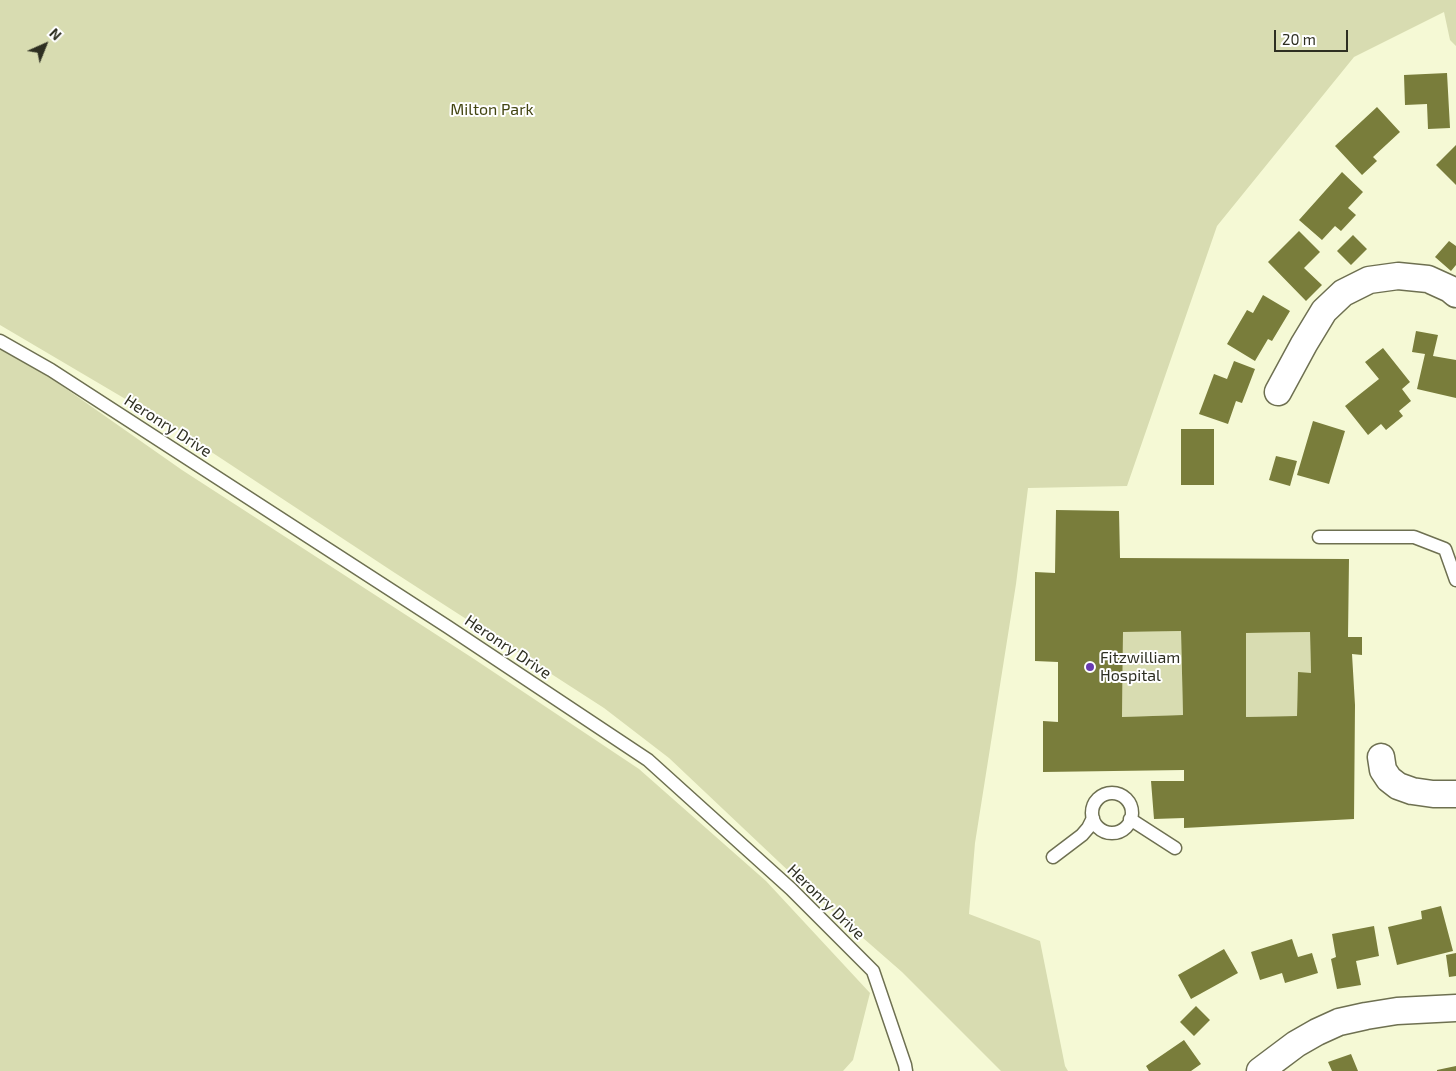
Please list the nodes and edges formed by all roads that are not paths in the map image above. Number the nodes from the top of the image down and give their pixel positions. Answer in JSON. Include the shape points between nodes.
{"nodes":[{"id":1,"x":1456,"y":294,"type":"edge"},
{"id":2,"x":0,"y":340,"type":"edge"},
{"id":3,"x":1278,"y":392,"type":"dead end"},
{"id":4,"x":1319,"y":537,"type":"dead end"},
{"id":5,"x":1456,"y":580,"type":"edge"},
{"id":6,"x":1381,"y":757,"type":"dead end"},
{"id":7,"x":1456,"y":794,"type":"edge"},
{"id":8,"x":1093,"y":818,"type":"junction"},
{"id":9,"x":1130,"y":819,"type":"junction"},
{"id":10,"x":1175,"y":848,"type":"dead end"},
{"id":11,"x":1053,"y":857,"type":"dead end"},
{"id":12,"x":1456,"y":1008,"type":"edge"},
{"id":13,"x":906,"y":1071,"type":"edge"},
{"id":14,"x":1260,"y":1071,"type":"edge"}],
"edges":[{"from":1,"to":3,"type":"street","via":[[1428,279],[1398,276],[1369,280],[1343,293],[1324,311]]},
{"from":2,"to":13,"type":"lane","name":"Heronry Drive","via":[[448,626],[648,760],[790,889],[873,970]]},
{"from":4,"to":5,"type":"lane","via":[[1414,537],[1445,549]]},
{"from":6,"to":7,"type":"street","via":[[1383,770],[1398,786],[1412,791]]},
{"from":8,"to":9,"type":"lane","via":[[1099,829],[1111,833],[1123,829]]},
{"from":8,"to":9,"type":"lane","via":[[1092,811],[1098,799],[1110,793],[1127,801]]},
{"from":8,"to":11,"type":"lane","via":[[1082,835]]},
{"from":9,"to":10,"type":"lane"},
{"from":12,"to":14,"type":"street","via":[[1397,1011],[1339,1022],[1296,1044]]}]}
